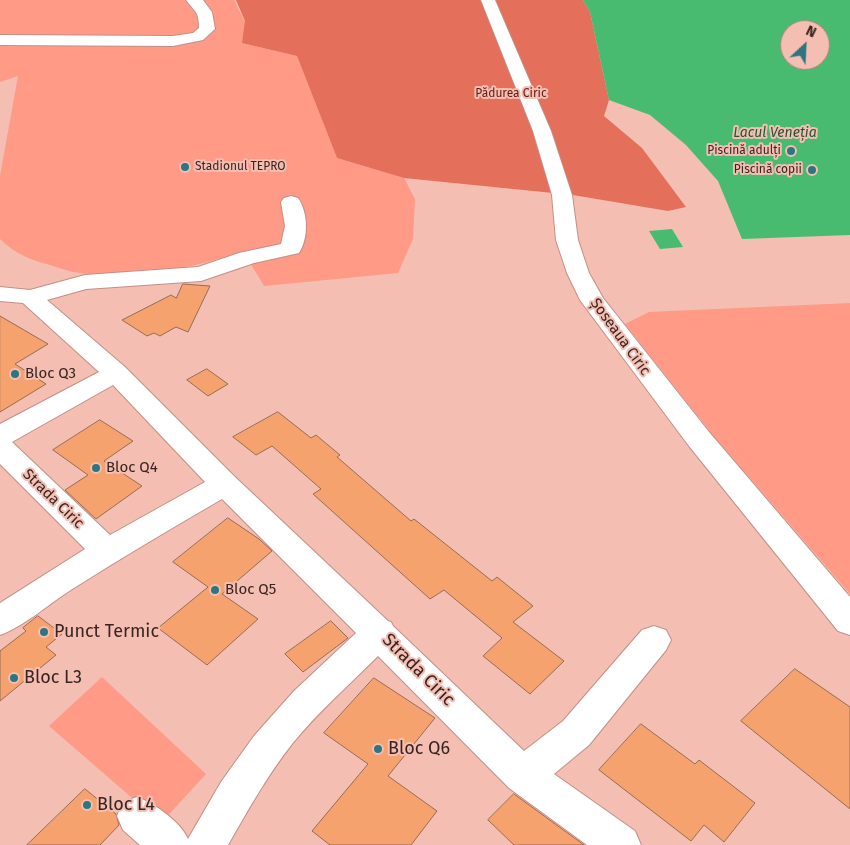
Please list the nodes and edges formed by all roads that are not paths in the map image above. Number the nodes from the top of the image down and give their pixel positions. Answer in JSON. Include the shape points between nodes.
{"nodes":[{"id":1,"x":193,"y":0,"type":"edge"},
{"id":2,"x":488,"y":0,"type":"edge"},
{"id":3,"x":0,"y":40,"type":"edge"},
{"id":4,"x":291,"y":202,"type":"dead end"},
{"id":5,"x":201,"y":274,"type":"junction"},
{"id":6,"x":232,"y":282,"type":"dead end"},
{"id":7,"x":15,"y":296,"type":"edge"},
{"id":8,"x":116,"y":373,"type":"junction"},
{"id":9,"x":0,"y":436,"type":"edge"},
{"id":10,"x":0,"y":448,"type":"edge"},
{"id":11,"x":224,"y":484,"type":"junction"},
{"id":12,"x":107,"y":552,"type":"junction"},
{"id":13,"x":0,"y":621,"type":"edge"},
{"id":14,"x":850,"y":621,"type":"edge"},
{"id":15,"x":379,"y":632,"type":"junction"},
{"id":16,"x":654,"y":640,"type":"dead end"},
{"id":17,"x":523,"y":775,"type":"junction"},
{"id":18,"x":137,"y":816,"type":"dead end"},
{"id":19,"x":170,"y":845,"type":"edge"},
{"id":20,"x":206,"y":845,"type":"edge"},
{"id":21,"x":621,"y":845,"type":"edge"}],
"edges":[{"from":1,"to":3,"type":"street","via":[[207,13],[207,29],[198,37],[173,41]]},
{"from":2,"to":14,"type":"street","name":"Șoseaua Ciric","via":[[542,131],[562,195],[567,240],[578,273],[592,300],[699,439]]},
{"from":4,"to":5,"type":"street","via":[[296,226],[291,248],[247,258]]},
{"from":5,"to":6,"type":"street"},
{"from":5,"to":7,"type":"street","via":[[85,282]]},
{"from":7,"to":8,"type":"street","name":"Strada Ciric"},
{"from":8,"to":9,"type":"street"},
{"from":8,"to":11,"type":"street","name":"Strada Ciric"},
{"from":10,"to":12,"type":"street","name":"Strada Ciric"},
{"from":11,"to":12,"type":"street"},
{"from":11,"to":15,"type":"street","name":"Strada Ciric"},
{"from":12,"to":13,"type":"street"},
{"from":15,"to":17,"type":"street","name":"Strada Ciric"},
{"from":15,"to":20,"type":"street","via":[[268,746],[238,789]]},
{"from":16,"to":17,"type":"street","via":[[576,733]]},
{"from":17,"to":21,"type":"street","name":"Strada Ciric"},
{"from":18,"to":19,"type":"street"}]}
